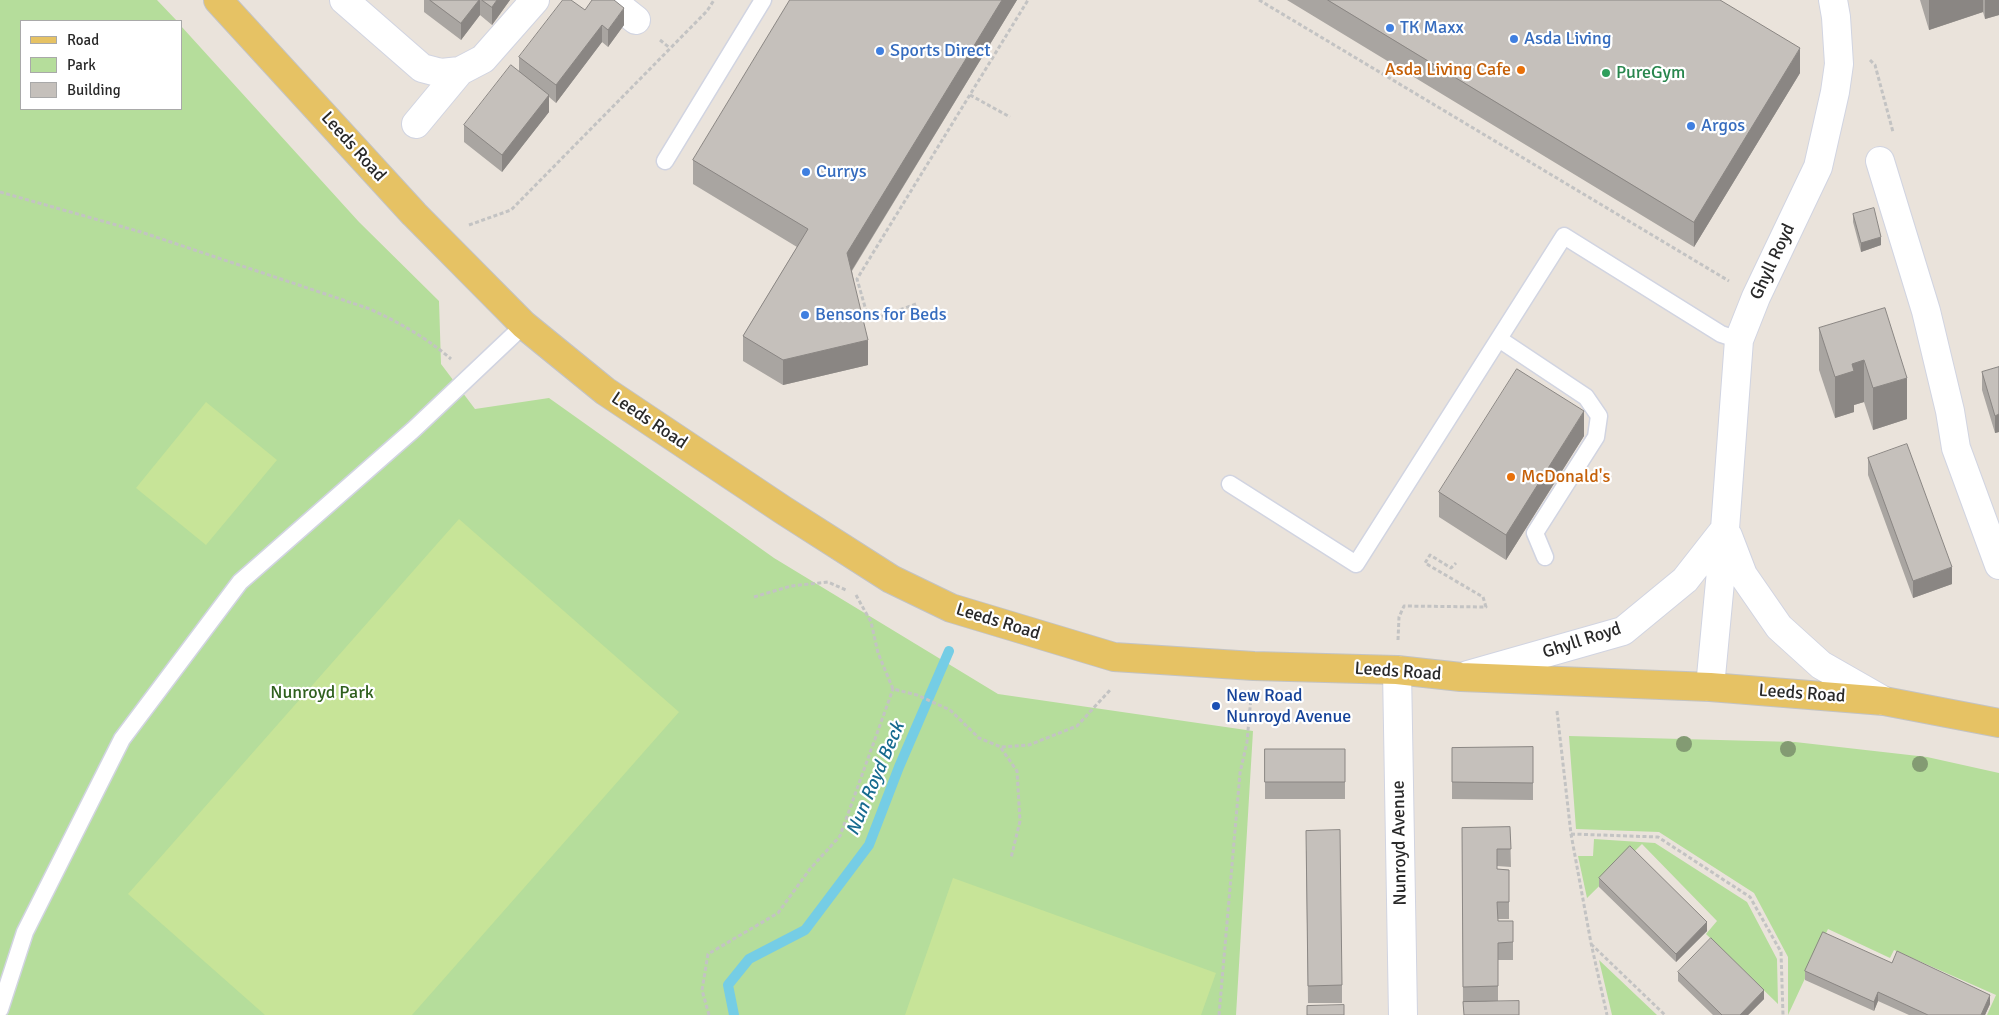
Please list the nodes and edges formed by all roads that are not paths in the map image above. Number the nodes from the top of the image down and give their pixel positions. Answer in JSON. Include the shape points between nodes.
{"nodes":[{"id":1,"x":218,"y":0,"type":"edge"},
{"id":2,"x":344,"y":0,"type":"edge"},
{"id":3,"x":535,"y":0,"type":"edge"},
{"id":4,"x":611,"y":0,"type":"edge"},
{"id":5,"x":764,"y":0,"type":"edge"},
{"id":6,"x":1833,"y":0,"type":"edge"},
{"id":7,"x":636,"y":20,"type":"dead end"},
{"id":8,"x":460,"y":71,"type":"junction"},
{"id":9,"x":416,"y":124,"type":"dead end"},
{"id":10,"x":666,"y":160,"type":"dead end"},
{"id":11,"x":1880,"y":161,"type":"road end"},
{"id":12,"x":524,"y":325,"type":"junction"},
{"id":13,"x":1499,"y":339,"type":"junction"},
{"id":14,"x":1738,"y":340,"type":"junction"},
{"id":15,"x":1230,"y":484,"type":"dead end"},
{"id":16,"x":1725,"y":530,"type":"junction"},
{"id":17,"x":1993,"y":532,"type":"edge"},
{"id":18,"x":1545,"y":557,"type":"dead end"},
{"id":19,"x":1999,"y":565,"type":"edge"},
{"id":20,"x":1398,"y":670,"type":"junction"},
{"id":21,"x":1461,"y":677,"type":"junction"},
{"id":22,"x":1710,"y":687,"type":"junction"},
{"id":23,"x":1884,"y":701,"type":"junction"},
{"id":24,"x":1999,"y":723,"type":"edge"},
{"id":25,"x":0,"y":1009,"type":"edge"},
{"id":26,"x":1403,"y":1015,"type":"edge"}],
"edges":[{"from":1,"to":12,"type":"main road","name":"Leeds Road","via":[[437,237]]},
{"from":2,"to":8,"type":"street","via":[[422,68],[440,73]]},
{"from":3,"to":8,"type":"street","via":[[483,58]]},
{"from":4,"to":7,"type":"street"},
{"from":5,"to":10,"type":"lane"},
{"from":6,"to":14,"type":"street","name":"Ghyll Royd","via":[[1839,64],[1836,92],[1818,167]]},
{"from":8,"to":9,"type":"street"},
{"from":11,"to":17,"type":"street","via":[[1926,311],[1956,448]]},
{"from":12,"to":20,"type":"main road","name":"Leeds Road","via":[[605,391],[783,510],[890,579],[951,608],[1114,657],[1254,666]]},
{"from":12,"to":25,"type":"lane","via":[[413,430],[240,582],[122,740],[25,932]]},
{"from":13,"to":14,"type":"lane","via":[[1564,236],[1721,334]]},
{"from":13,"to":15,"type":"lane","via":[[1356,564]]},
{"from":13,"to":18,"type":"lane","via":[[1586,397],[1599,416],[1596,437],[1535,533]]},
{"from":14,"to":16,"type":"street","name":"Ghyll Royd"},
{"from":16,"to":21,"type":"street","name":"Ghyll Royd","via":[[1685,580],[1623,631]]},
{"from":16,"to":22,"type":"street","name":"Ghyll Royd"},
{"from":16,"to":23,"type":"street","name":"Ghyll Royd","via":[[1743,575],[1779,626],[1821,665]]},
{"from":17,"to":19,"type":"street"},
{"from":20,"to":21,"type":"main road","name":"Leeds Road"},
{"from":20,"to":26,"type":"street","name":"Nunroyd Avenue"},
{"from":21,"to":22,"type":"main road","name":"Leeds Road"},
{"from":22,"to":23,"type":"main road","name":"Leeds Road"},
{"from":23,"to":24,"type":"main road","name":"Leeds Road"}]}
